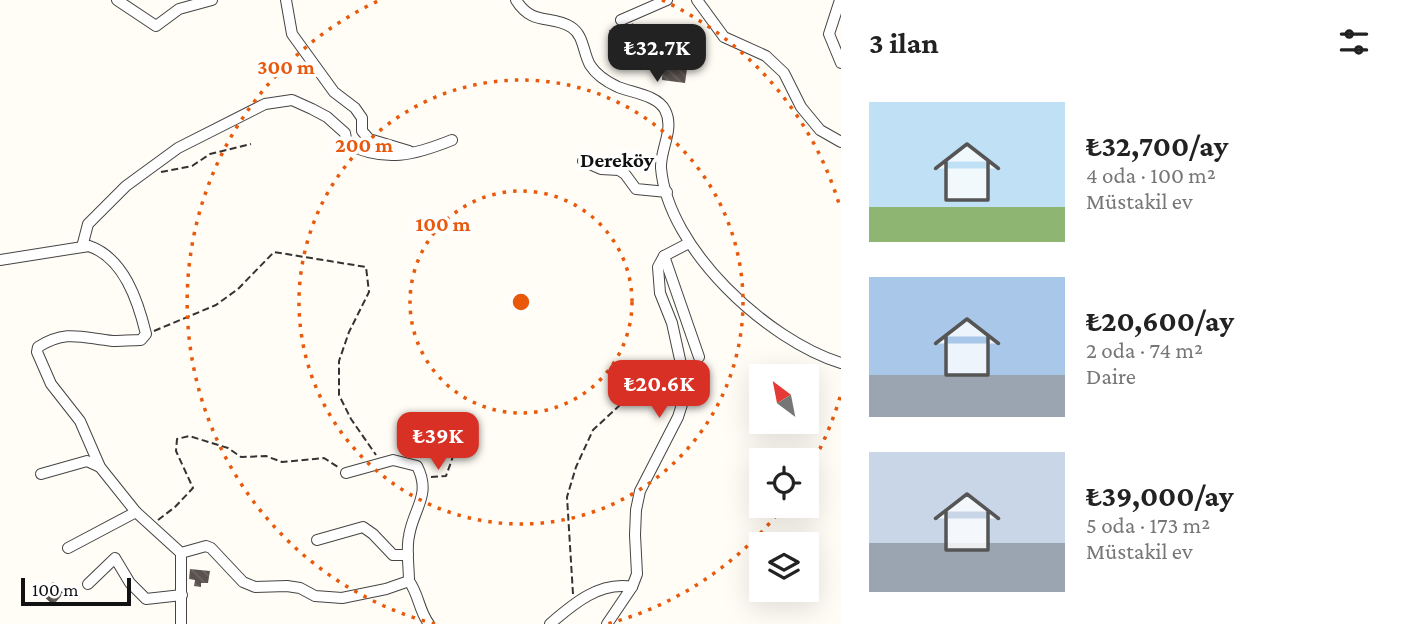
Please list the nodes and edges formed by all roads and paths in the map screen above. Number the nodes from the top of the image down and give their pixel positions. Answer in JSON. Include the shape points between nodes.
{"nodes":[{"id":1,"x":117,"y":0,"type":"edge"},
{"id":2,"x":212,"y":0,"type":"edge"},
{"id":3,"x":286,"y":0,"type":"edge"},
{"id":4,"x":516,"y":0,"type":"edge"},
{"id":5,"x":667,"y":0,"type":"edge"},
{"id":6,"x":697,"y":0,"type":"edge"},
{"id":7,"x":840,"y":0,"type":"edge"},
{"id":8,"x":621,"y":20,"type":"dead end"},
{"id":9,"x":841,"y":63,"type":"edge"},
{"id":10,"x":452,"y":140,"type":"dead end"},
{"id":11,"x":841,"y":142,"type":"edge"},
{"id":12,"x":251,"y":144,"type":"dead end"},
{"id":13,"x":418,"y":154,"type":"junction"},
{"id":14,"x":583,"y":161,"type":"dead end"},
{"id":15,"x":140,"y":176,"type":"junction"},
{"id":16,"x":667,"y":192,"type":"junction"},
{"id":17,"x":689,"y":243,"type":"junction"},
{"id":18,"x":82,"y":247,"type":"junction"},
{"id":19,"x":664,"y":256,"type":"junction"},
{"id":20,"x":0,"y":258,"type":"edge"},
{"id":21,"x":146,"y":334,"type":"junction"},
{"id":22,"x":699,"y":357,"type":"dead end"},
{"id":23,"x":841,"y":363,"type":"edge"},
{"id":24,"x":632,"y":387,"type":"dead end"},
{"id":25,"x":461,"y":434,"type":"dead end"},
{"id":26,"x":381,"y":462,"type":"junction"},
{"id":27,"x":100,"y":467,"type":"junction"},
{"id":28,"x":346,"y":473,"type":"joint"},
{"id":29,"x":41,"y":474,"type":"dead end"},
{"id":30,"x":423,"y":478,"type":"junction"},
{"id":31,"x":136,"y":512,"type":"junction"},
{"id":32,"x":151,"y":525,"type":"junction"},
{"id":33,"x":317,"y":540,"type":"dead end"},
{"id":34,"x":68,"y":548,"type":"dead end"},
{"id":35,"x":181,"y":553,"type":"junction"},
{"id":36,"x":408,"y":555,"type":"junction"},
{"id":37,"x":409,"y":581,"type":"junction"},
{"id":38,"x":88,"y":584,"type":"dead end"},
{"id":39,"x":632,"y":587,"type":"junction"},
{"id":40,"x":182,"y":595,"type":"junction"},
{"id":41,"x":572,"y":605,"type":"junction"},
{"id":42,"x":181,"y":624,"type":"edge"},
{"id":43,"x":429,"y":624,"type":"edge"},
{"id":44,"x":550,"y":624,"type":"edge"},
{"id":45,"x":607,"y":624,"type":"edge"}],
"edges":[{"from":1,"to":2,"type":"street","via":[[156,26],[179,9]]},
{"from":3,"to":13,"type":"street","via":[[292,34],[334,92],[355,108],[362,118],[362,131],[369,139]]},
{"from":4,"to":16,"type":"street","via":[[531,16],[572,27],[589,64],[604,81],[656,100],[665,110],[669,123],[661,166]]},
{"from":5,"to":8,"type":"street"},
{"from":6,"to":11,"type":"street","via":[[724,37],[766,56],[784,73],[801,107],[820,130]]},
{"from":7,"to":9,"type":"street","via":[[829,34]]},
{"from":10,"to":13,"type":"street"},
{"from":12,"to":15,"type":"path","via":[[210,154],[192,166]]},
{"from":13,"to":15,"type":"street","via":[[362,152],[346,145],[345,134],[327,117],[292,100],[265,104],[178,148]]},
{"from":14,"to":16,"type":"street","via":[[619,170],[636,189]]},
{"from":15,"to":18,"type":"street","via":[[88,223]]},
{"from":16,"to":17,"type":"street"},
{"from":17,"to":19,"type":"street"},
{"from":17,"to":23,"type":"street","via":[[716,278],[767,322],[796,344]]},
{"from":18,"to":20,"type":"street"},
{"from":18,"to":21,"type":"street","via":[[102,250],[118,268],[136,300]]},
{"from":19,"to":22,"type":"street"},
{"from":19,"to":39,"type":"street","via":[[658,267],[660,293],[672,323],[684,395],[640,491],[637,574]]},
{"from":21,"to":26,"type":"path","via":[[216,306],[274,252],[366,267],[369,292],[339,361],[338,395]]},
{"from":21,"to":27,"type":"street","via":[[141,340],[113,341],[76,334],[38,347],[51,383],[80,421]]},
{"from":24,"to":41,"type":"path","via":[[593,430],[567,497]]},
{"from":25,"to":30,"type":"path","via":[[446,476]]},
{"from":26,"to":28,"type":"street"},
{"from":26,"to":30,"type":"street","via":[[417,466]]},
{"from":27,"to":29,"type":"street","via":[[87,461]]},
{"from":27,"to":31,"type":"street"},
{"from":28,"to":32,"type":"path","via":[[324,458],[282,462],[265,456],[241,457],[189,436],[177,439],[176,451],[193,488]]},
{"from":30,"to":36,"type":"street"},
{"from":31,"to":32,"type":"street"},
{"from":31,"to":34,"type":"street"},
{"from":32,"to":35,"type":"street"},
{"from":33,"to":36,"type":"street","via":[[363,527],[393,555]]},
{"from":35,"to":37,"type":"street","via":[[206,546],[243,582],[255,587],[299,588],[315,596],[342,598]]},
{"from":35,"to":40,"type":"street"},
{"from":36,"to":37,"type":"street"},
{"from":37,"to":43,"type":"street"},
{"from":38,"to":40,"type":"street","via":[[115,558],[146,599]]},
{"from":39,"to":41,"type":"street","via":[[591,593]]},
{"from":39,"to":45,"type":"street"},
{"from":40,"to":42,"type":"street"},
{"from":41,"to":44,"type":"street"}]}
